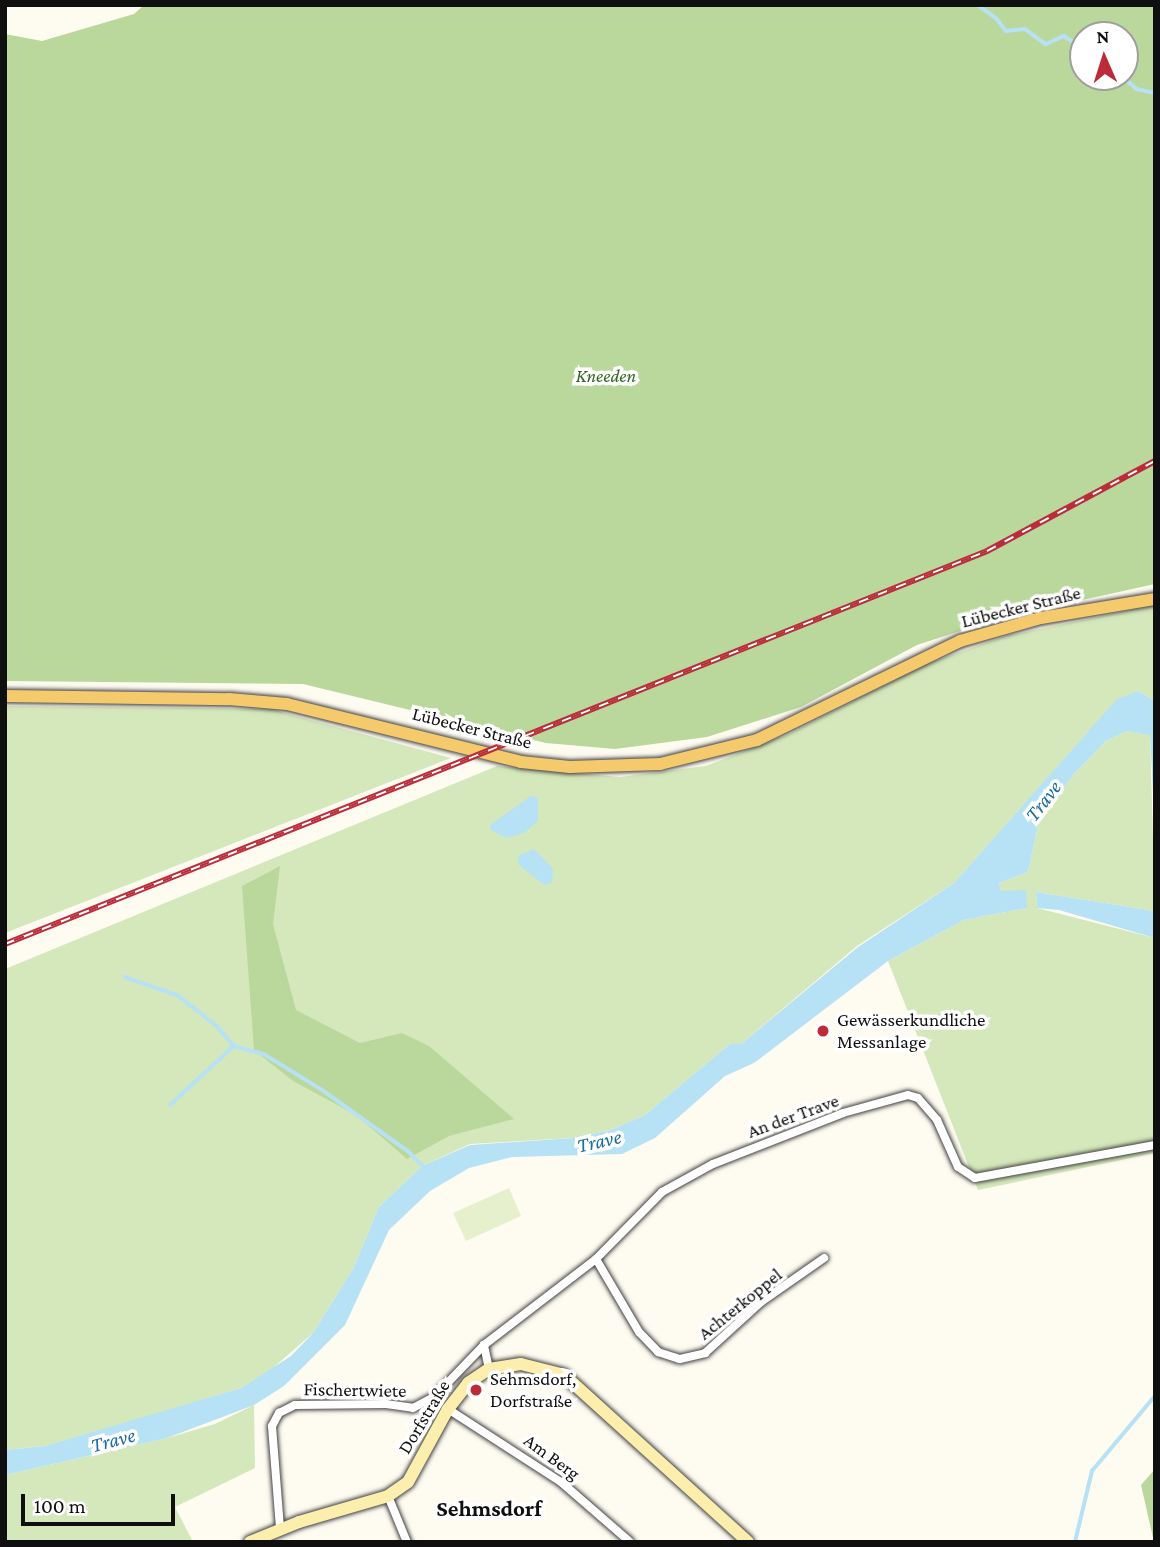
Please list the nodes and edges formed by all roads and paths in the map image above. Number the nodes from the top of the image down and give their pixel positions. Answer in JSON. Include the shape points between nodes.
{"nodes":[{"id":1,"x":1155,"y":598,"type":"edge"},
{"id":2,"x":5,"y":696,"type":"edge"},
{"id":3,"x":1155,"y":1145,"type":"edge"},
{"id":4,"x":824,"y":1258,"type":"dead end"},
{"id":5,"x":596,"y":1259,"type":"junction"},
{"id":6,"x":484,"y":1345,"type":"junction"},
{"id":7,"x":489,"y":1369,"type":"junction"},
{"id":8,"x":448,"y":1409,"type":"junction"},
{"id":9,"x":388,"y":1496,"type":"junction"},
{"id":10,"x":280,"y":1528,"type":"junction"},
{"id":11,"x":250,"y":1542,"type":"edge"},
{"id":12,"x":407,"y":1542,"type":"edge"},
{"id":13,"x":629,"y":1542,"type":"edge"},
{"id":14,"x":748,"y":1542,"type":"edge"}],
"edges":[{"from":1,"to":2,"type":"main road","name":"Lübecker Straße","via":[[1041,618],[960,642],[757,740],[660,764],[570,767],[521,762],[286,704]]},
{"from":3,"to":5,"type":"street","name":"An der Trave","via":[[975,1178],[958,1167],[927,1105],[908,1095],[843,1113],[713,1164],[662,1192]]},
{"from":4,"to":5,"type":"street","name":"Achterkoppel","via":[[761,1302],[705,1353],[680,1359],[658,1352],[639,1332]]},
{"from":5,"to":6,"type":"street","name":"An der Trave"},
{"from":6,"to":7,"type":"street"},
{"from":6,"to":10,"type":"street","name":"Fischertwiete","via":[[434,1397],[413,1408],[295,1405],[279,1413],[272,1426]]},
{"from":7,"to":8,"type":"main road","name":"Dorfstraße","via":[[468,1383]]},
{"from":7,"to":14,"type":"main road","via":[[521,1364],[564,1375]]},
{"from":8,"to":9,"type":"main road","name":"Dorfstraße","via":[[408,1482]]},
{"from":8,"to":13,"type":"street","name":"Am Berg","via":[[561,1482]]},
{"from":9,"to":10,"type":"main road","name":"Dorfstraße"},
{"from":9,"to":12,"type":"street"},
{"from":10,"to":11,"type":"main road","name":"Dorfstraße"}]}
